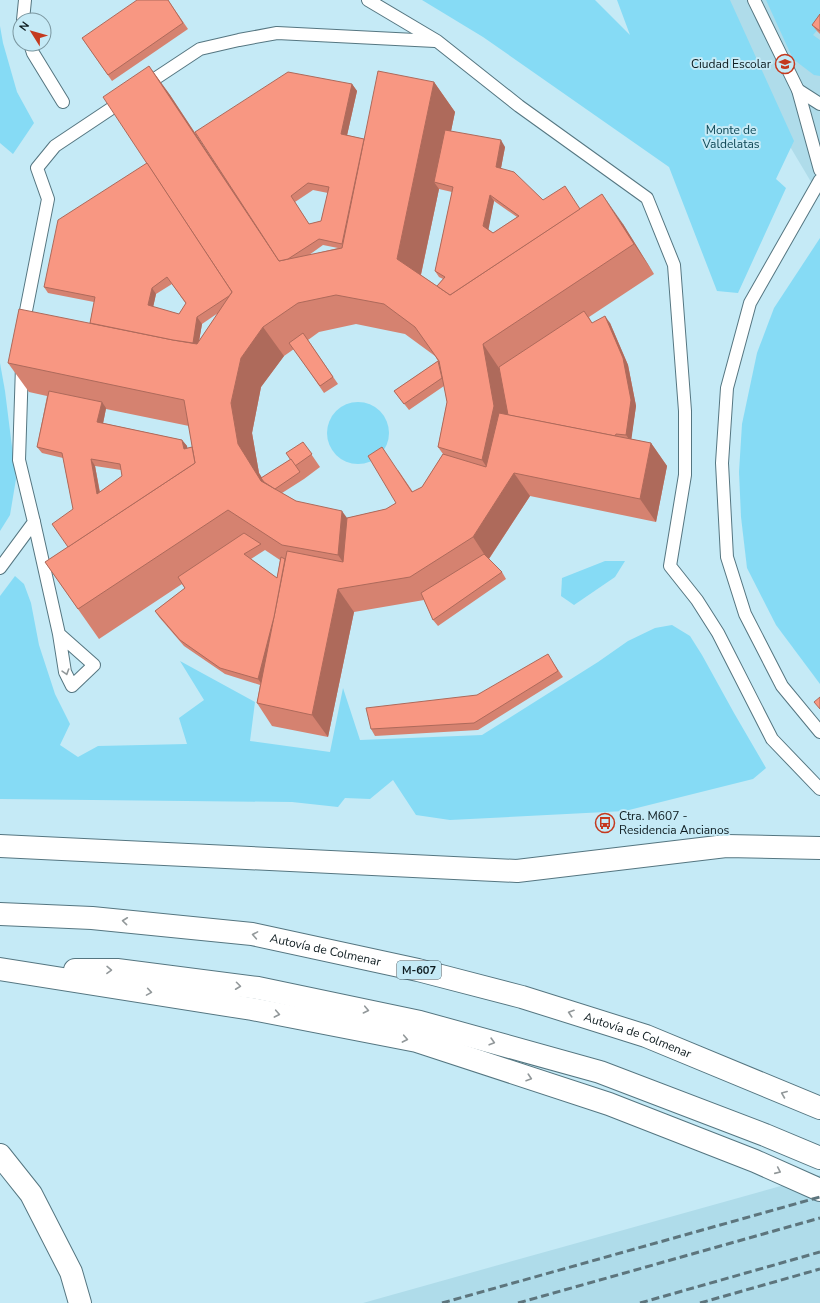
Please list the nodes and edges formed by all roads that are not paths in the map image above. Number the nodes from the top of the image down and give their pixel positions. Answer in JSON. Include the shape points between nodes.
{"nodes":[{"id":1,"x":25,"y":0,"type":"edge"},
{"id":2,"x":368,"y":0,"type":"edge"},
{"id":3,"x":754,"y":0,"type":"edge"},
{"id":4,"x":24,"y":12,"type":"edge"},
{"id":5,"x":437,"y":41,"type":"junction"},
{"id":6,"x":33,"y":52,"type":"edge"},
{"id":7,"x":798,"y":90,"type":"junction"},
{"id":8,"x":63,"y":102,"type":"dead end"},
{"id":9,"x":820,"y":104,"type":"edge"},
{"id":10,"x":820,"y":170,"type":"edge"},
{"id":11,"x":820,"y":180,"type":"edge"},
{"id":12,"x":22,"y":338,"type":"edge"},
{"id":13,"x":22,"y":353,"type":"edge"},
{"id":14,"x":34,"y":522,"type":"junction"},
{"id":15,"x":0,"y":568,"type":"edge"},
{"id":16,"x":59,"y":634,"type":"dead end"},
{"id":17,"x":820,"y":732,"type":"edge"},
{"id":18,"x":820,"y":789,"type":"edge"},
{"id":19,"x":0,"y":846,"type":"edge"},
{"id":20,"x":820,"y":848,"type":"edge"},
{"id":21,"x":0,"y":914,"type":"edge"},
{"id":22,"x":0,"y":968,"type":"edge"},
{"id":23,"x":820,"y":1108,"type":"edge"},
{"id":24,"x":0,"y":1155,"type":"edge"},
{"id":25,"x":820,"y":1158,"type":"edge"},
{"id":26,"x":820,"y":1190,"type":"edge"},
{"id":27,"x":80,"y":1303,"type":"edge"}],
"edges":[{"from":1,"to":4,"type":"lane"},
{"from":2,"to":5,"type":"lane"},
{"from":3,"to":7,"type":"lane"},
{"from":5,"to":12,"type":"lane","via":[[277,33],[200,49],[54,146],[37,168],[48,199]]},
{"from":5,"to":18,"type":"lane","via":[[519,106],[647,198],[674,265],[683,372],[685,475],[670,566],[697,600],[718,633],[772,739]]},
{"from":6,"to":8,"type":"lane"},
{"from":7,"to":9,"type":"lane"},
{"from":7,"to":10,"type":"lane"},
{"from":11,"to":17,"type":"lane","via":[[750,303],[727,388],[722,463],[727,557],[744,614],[782,686]]},
{"from":13,"to":14,"type":"lane","via":[[19,460]]},
{"from":14,"to":15,"type":"lane"},
{"from":14,"to":16,"type":"lane"},
{"from":19,"to":20,"type":"main road","via":[[517,871],[726,846]]},
{"from":23,"to":21,"type":"main road","name":"Autovía de Colmenar","number":"M-607","one_way":true,"via":[[646,1036],[522,997],[418,970],[252,934],[92,918]]},
{"from":22,"to":25,"type":"main road","one_way":true,"via":[[117,970],[258,988],[420,1022],[600,1072]]},
{"from":22,"to":26,"type":"main road","one_way":true,"via":[[252,1009],[417,1041],[609,1104],[755,1161]]},
{"from":24,"to":27,"type":"main road","via":[[31,1194],[71,1272]]}]}
